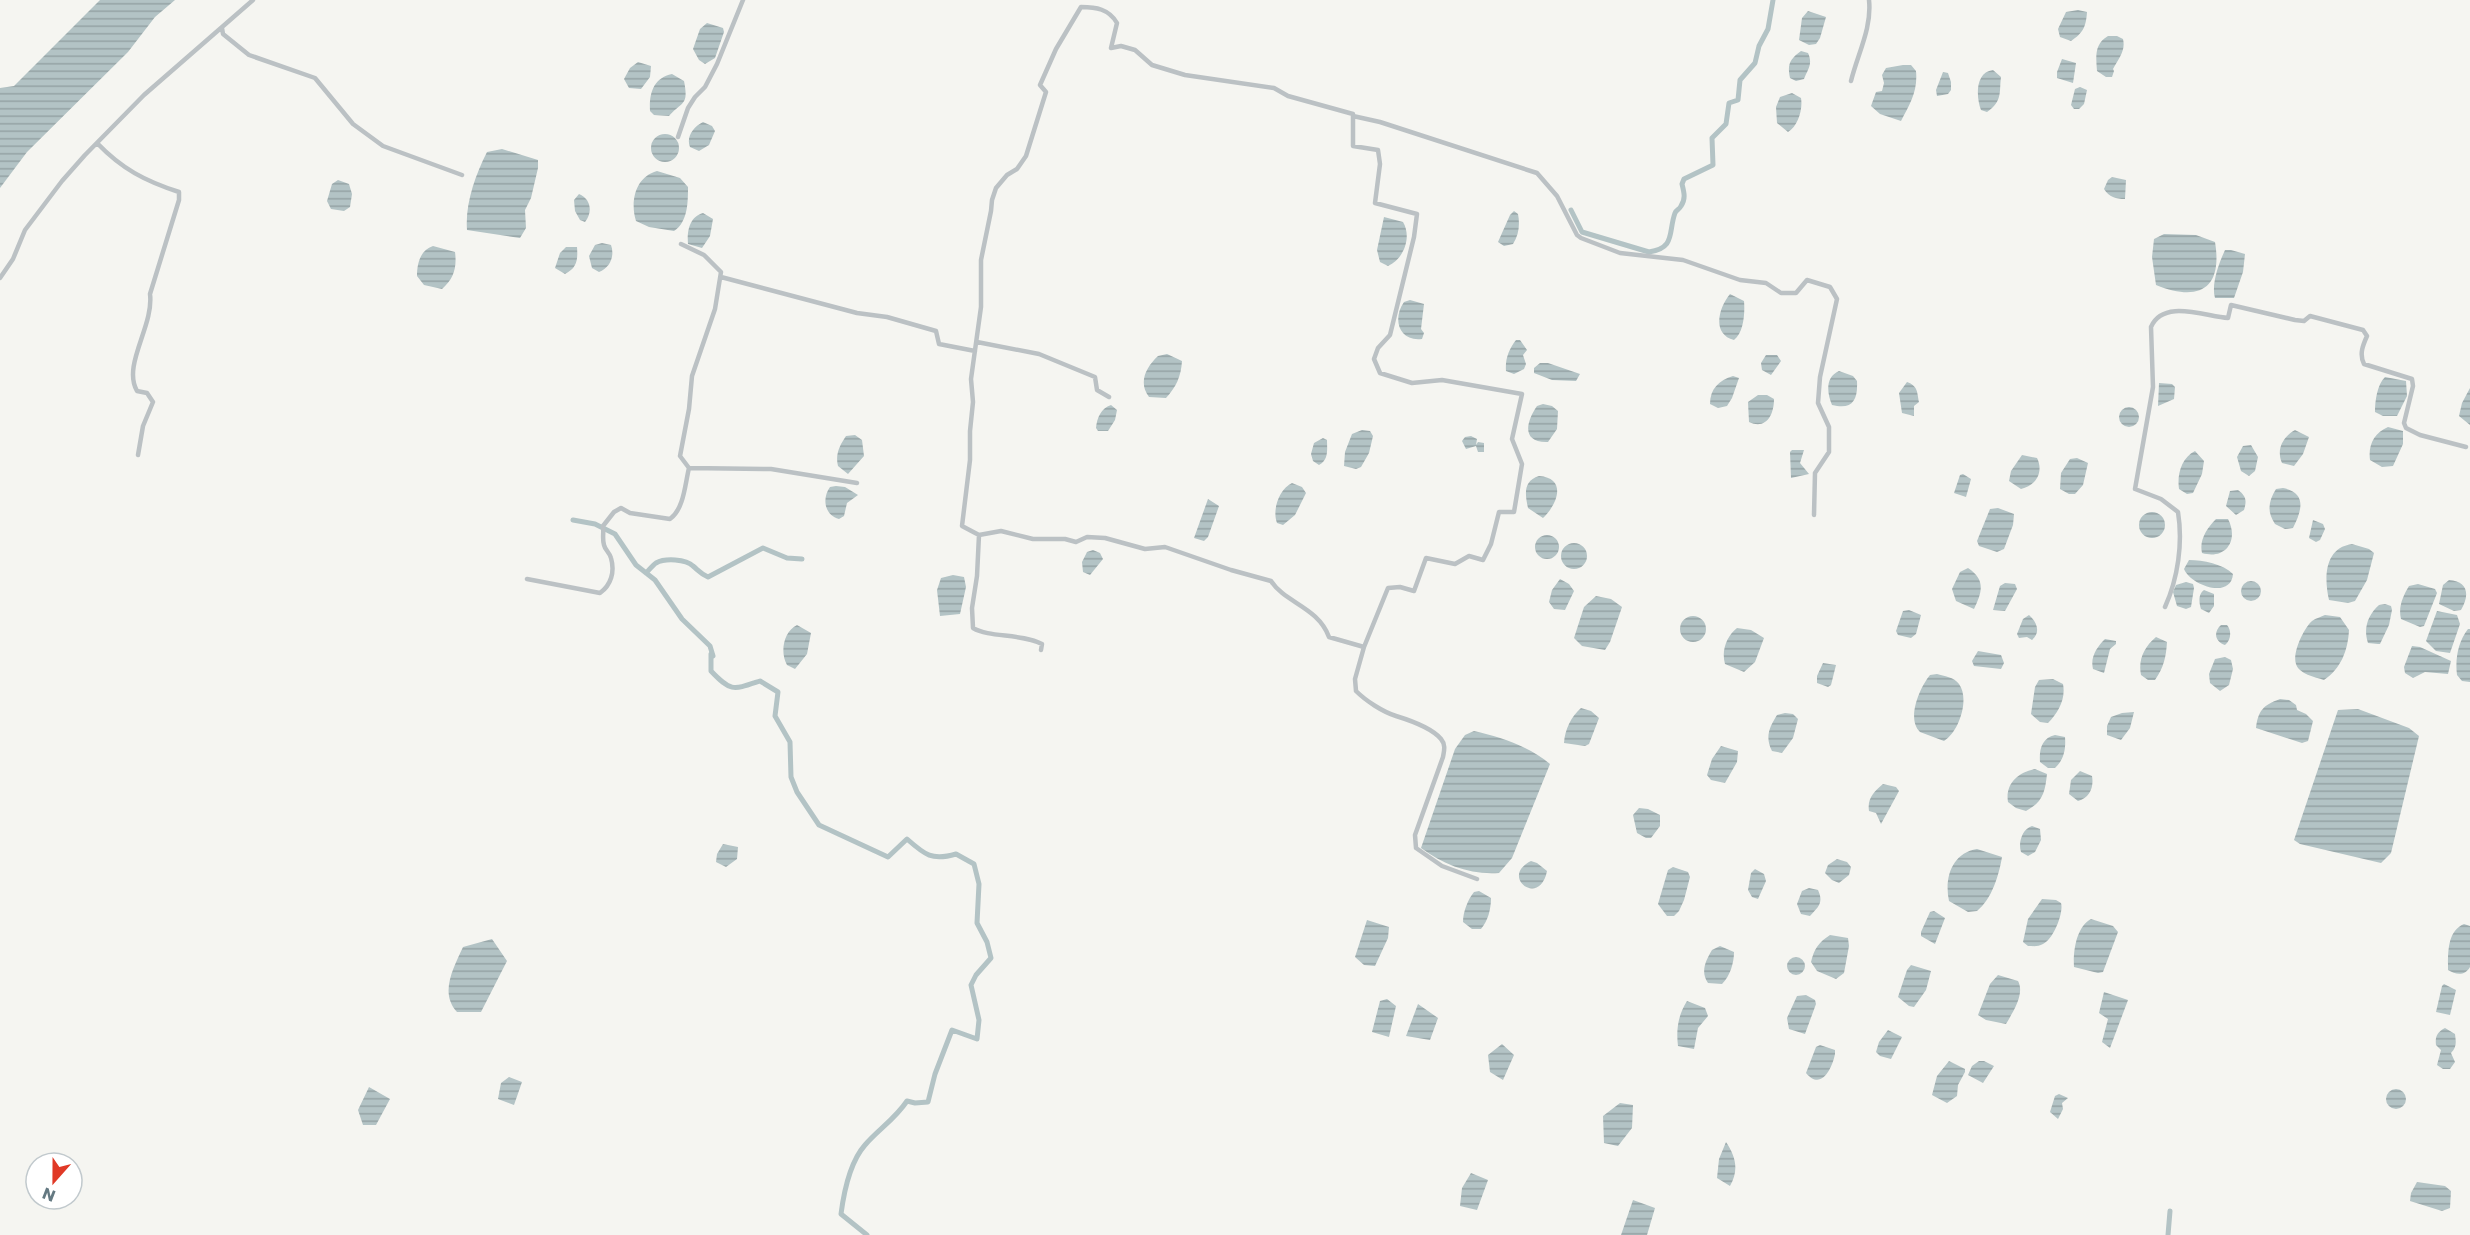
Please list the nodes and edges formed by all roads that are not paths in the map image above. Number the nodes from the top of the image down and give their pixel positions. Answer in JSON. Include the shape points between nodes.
{"nodes":[{"id":1,"x":253,"y":0,"type":"edge"},
{"id":2,"x":744,"y":0,"type":"edge"},
{"id":3,"x":1869,"y":0,"type":"edge"},
{"id":4,"x":222,"y":28,"type":"junction"},
{"id":5,"x":1851,"y":81,"type":"dead end"},
{"id":6,"x":1353,"y":116,"type":"junction"},
{"id":7,"x":678,"y":137,"type":"dead end"},
{"id":8,"x":98,"y":143,"type":"junction"},
{"id":9,"x":462,"y":175,"type":"dead end"},
{"id":10,"x":681,"y":244,"type":"dead end"},
{"id":11,"x":721,"y":277,"type":"junction"},
{"id":12,"x":0,"y":279,"type":"edge"},
{"id":13,"x":977,"y":342,"type":"junction"},
{"id":14,"x":975,"y":351,"type":"junction"},
{"id":15,"x":1109,"y":397,"type":"dead end"},
{"id":16,"x":2466,"y":447,"type":"dead end"},
{"id":17,"x":138,"y":454,"type":"dead end"},
{"id":18,"x":689,"y":468,"type":"junction"},
{"id":19,"x":856,"y":483,"type":"dead end"},
{"id":20,"x":1814,"y":515,"type":"dead end"},
{"id":21,"x":979,"y":535,"type":"junction"},
{"id":22,"x":527,"y":579,"type":"dead end"},
{"id":23,"x":2165,"y":607,"type":"dead end"},
{"id":24,"x":1364,"y":647,"type":"junction"},
{"id":25,"x":1041,"y":650,"type":"dead end"},
{"id":26,"x":1477,"y":879,"type":"dead end"}],
"edges":[{"from":1,"to":4,"type":"street"},
{"from":2,"to":7,"type":"street","via":[[717,64],[688,108]]},
{"from":3,"to":5,"type":"street","via":[[1868,31]]},
{"from":4,"to":8,"type":"street","via":[[144,95]]},
{"from":4,"to":9,"type":"street","via":[[223,34],[249,55],[315,78],[353,124],[382,146]]},
{"from":6,"to":13,"type":"street","via":[[1274,88],[1185,75],[1152,65],[1135,50],[1111,48],[1117,23],[1112,15],[1095,7],[1081,7],[1044,72],[1040,85],[1046,92],[1026,156],[996,188],[992,200],[981,260]]},
{"from":6,"to":20,"type":"street","via":[[1537,173],[1557,195],[1577,235],[1620,253],[1683,260],[1740,280],[1766,283],[1781,293],[1796,293],[1807,280],[1830,287],[1837,299],[1818,403],[1829,427],[1829,452],[1815,473]]},
{"from":6,"to":24,"type":"street","via":[[1353,146],[1378,150],[1375,203],[1418,214],[1390,335],[1374,359],[1380,374],[1412,383],[1442,380],[1522,394],[1512,440],[1522,464],[1514,512],[1499,512],[1483,560],[1469,556],[1455,564],[1426,558],[1414,591],[1388,588]]},
{"from":8,"to":12,"type":"street","via":[[62,181],[25,230]]},
{"from":8,"to":17,"type":"street","via":[[114,161],[138,176],[179,192],[150,294],[149,319],[134,358],[132,383],[153,402]]},
{"from":10,"to":11,"type":"street","via":[[704,255],[721,272]]},
{"from":11,"to":14,"type":"street","via":[[917,325],[936,331],[939,344]]},
{"from":11,"to":18,"type":"street","via":[[690,387],[680,456]]},
{"from":13,"to":14,"type":"street"},
{"from":13,"to":15,"type":"street","via":[[1054,359],[1095,377],[1097,390]]},
{"from":14,"to":21,"type":"street","via":[[962,526]]},
{"from":16,"to":23,"type":"street","via":[[2406,428],[2412,379],[2364,364],[2362,348],[2367,336],[2363,330],[2310,316],[2304,321],[2295,320],[2232,305],[2228,318],[2172,310],[2160,314],[2151,327],[2153,387],[2135,489],[2161,499],[2178,512],[2179,555]]},
{"from":18,"to":19,"type":"street","via":[[771,469]]},
{"from":18,"to":22,"type":"street","via":[[674,517],[641,515],[621,508],[614,512],[603,529],[612,578],[600,593]]},
{"from":21,"to":24,"type":"street","via":[[1001,531],[1076,542],[1087,537],[1106,538],[1145,549],[1165,547],[1271,581],[1324,625],[1329,637]]},
{"from":21,"to":25,"type":"street","via":[[973,628],[982,633],[1033,639],[1042,644]]},
{"from":24,"to":26,"type":"street","via":[[1355,679],[1356,691],[1441,738],[1444,745],[1416,835],[1416,848],[1442,866]]}]}
